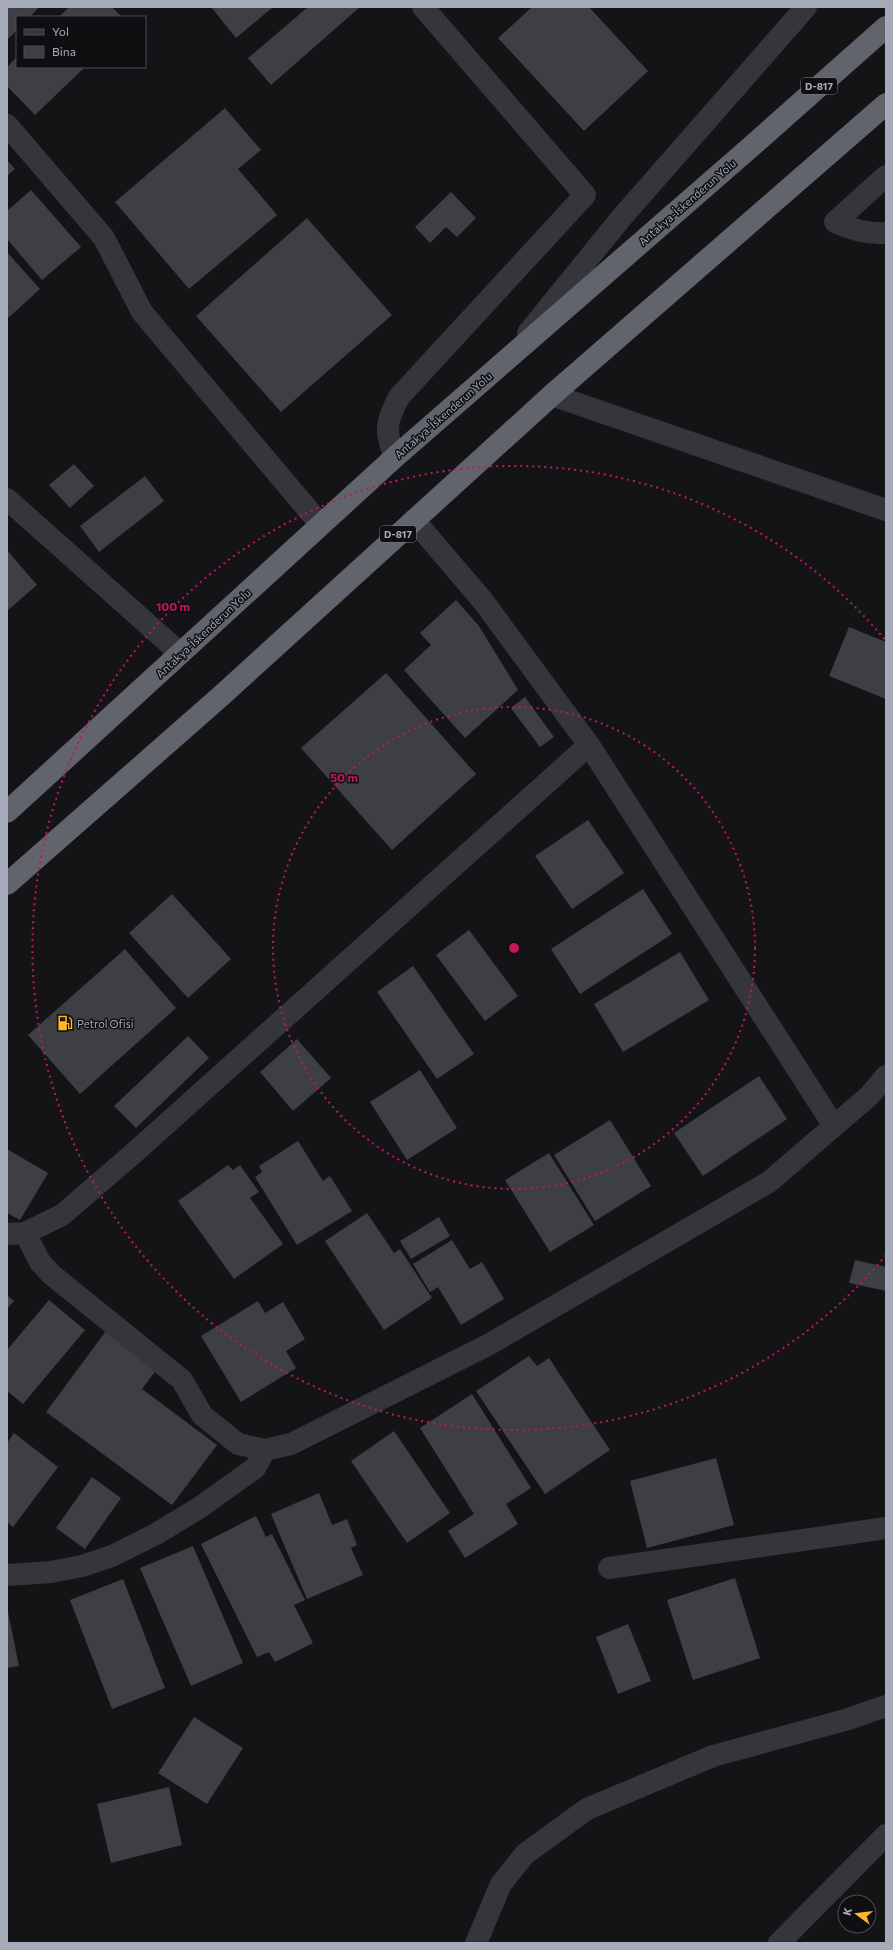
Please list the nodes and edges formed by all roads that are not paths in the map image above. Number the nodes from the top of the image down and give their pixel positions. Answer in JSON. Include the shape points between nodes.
{"nodes":[{"id":1,"x":806,"y":7,"type":"edge"},
{"id":2,"x":428,"y":9,"type":"edge"},
{"id":3,"x":886,"y":27,"type":"edge"},
{"id":4,"x":886,"y":104,"type":"edge"},
{"id":5,"x":7,"y":125,"type":"edge"},
{"id":6,"x":886,"y":176,"type":"edge"},
{"id":7,"x":886,"y":232,"type":"edge"},
{"id":8,"x":511,"y":355,"type":"junction"},
{"id":9,"x":552,"y":395,"type":"junction"},
{"id":10,"x":395,"y":457,"type":"junction"},
{"id":11,"x":7,"y":499,"type":"edge"},
{"id":12,"x":883,"y":505,"type":"edge"},
{"id":13,"x":414,"y":520,"type":"junction"},
{"id":14,"x":320,"y":524,"type":"junction"},
{"id":15,"x":180,"y":653,"type":"junction"},
{"id":16,"x":590,"y":745,"type":"junction"},
{"id":17,"x":7,"y":812,"type":"edge"},
{"id":18,"x":7,"y":884,"type":"edge"},
{"id":19,"x":886,"y":1076,"type":"edge"},
{"id":20,"x":834,"y":1126,"type":"junction"},
{"id":21,"x":16,"y":1233,"type":"edge"},
{"id":22,"x":264,"y":1450,"type":"junction"},
{"id":23,"x":886,"y":1528,"type":"edge"},
{"id":24,"x":609,"y":1568,"type":"dead end"},
{"id":25,"x":7,"y":1574,"type":"edge"},
{"id":26,"x":886,"y":1706,"type":"edge"},
{"id":27,"x":886,"y":1835,"type":"edge"},
{"id":28,"x":476,"y":1943,"type":"edge"},
{"id":29,"x":779,"y":1943,"type":"edge"}],
"edges":[{"from":1,"to":8,"type":"street","via":[[622,217]]},
{"from":2,"to":10,"type":"street","via":[[585,195],[399,397],[388,427],[388,439]]},
{"from":3,"to":8,"type":"highway","name":"Antakya-İskenderun Yolu","number":"D-817"},
{"from":4,"to":9,"type":"highway","number":"D-817"},
{"from":5,"to":14,"type":"street","via":[[104,238],[142,312]]},
{"from":6,"to":7,"type":"street","via":[[835,222],[854,231],[874,234]]},
{"from":8,"to":10,"type":"highway","name":"Antakya-İskenderun Yolu","number":"D-817"},
{"from":9,"to":12,"type":"street"},
{"from":9,"to":13,"type":"highway","number":"D-817"},
{"from":10,"to":14,"type":"highway","name":"Antakya-İskenderun Yolu","number":"D-817"},
{"from":11,"to":15,"type":"street"},
{"from":13,"to":16,"type":"street","via":[[483,601]]},
{"from":13,"to":18,"type":"highway","number":"D-817","via":[[221,696]]},
{"from":14,"to":15,"type":"highway","name":"Antakya-İskenderun Yolu","number":"D-817"},
{"from":15,"to":17,"type":"highway","name":"Antakya-İskenderun Yolu","number":"D-817"},
{"from":16,"to":20,"type":"street"},
{"from":16,"to":21,"type":"street","via":[[62,1215]]},
{"from":19,"to":20,"type":"street","via":[[869,1096]]},
{"from":20,"to":22,"type":"street","via":[[769,1182],[488,1345],[303,1439]]},
{"from":21,"to":22,"type":"street","via":[[52,1275],[182,1380],[202,1415],[238,1444]]},
{"from":22,"to":25,"type":"street","via":[[255,1468],[199,1508],[112,1556],[82,1566],[51,1572]]},
{"from":23,"to":24,"type":"street"},
{"from":26,"to":28,"type":"street","via":[[714,1756],[587,1809],[525,1854],[501,1884]]},
{"from":27,"to":29,"type":"street"}]}
